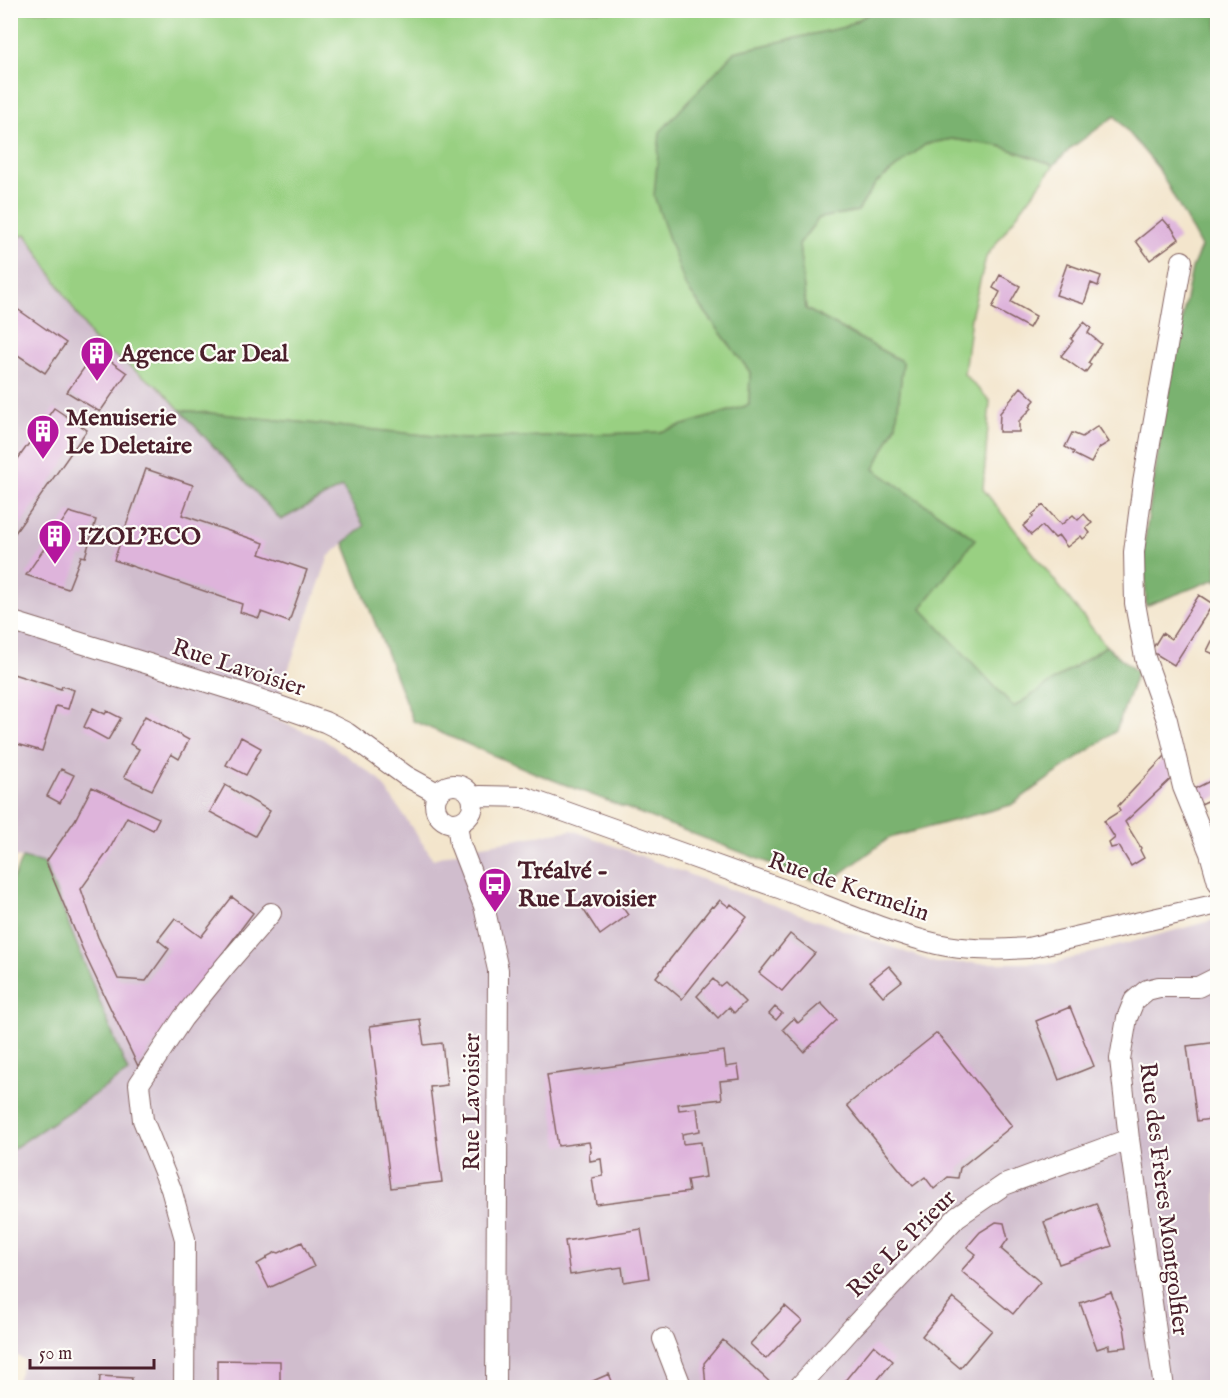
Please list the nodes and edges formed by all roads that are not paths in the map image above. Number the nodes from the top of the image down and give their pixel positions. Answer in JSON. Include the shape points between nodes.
{"nodes":[{"id":1,"x":1182,"y":261,"type":"dead end"},
{"id":2,"x":10,"y":621,"type":"edge"},
{"id":3,"x":437,"y":793,"type":"junction"},
{"id":4,"x":472,"y":798,"type":"junction"},
{"id":5,"x":457,"y":823,"type":"junction"},
{"id":6,"x":1218,"y":882,"type":"edge"},
{"id":7,"x":1218,"y":904,"type":"edge"},
{"id":8,"x":271,"y":913,"type":"dead end"},
{"id":9,"x":1218,"y":977,"type":"edge"},
{"id":10,"x":1129,"y":1139,"type":"junction"},
{"id":11,"x":663,"y":1339,"type":"dead end"},
{"id":12,"x":184,"y":1388,"type":"edge"},
{"id":13,"x":496,"y":1388,"type":"edge"},
{"id":14,"x":682,"y":1388,"type":"edge"},
{"id":15,"x":798,"y":1388,"type":"edge"},
{"id":16,"x":1164,"y":1388,"type":"edge"}],
"edges":[{"from":1,"to":6,"type":"street","via":[[1143,483],[1134,552],[1135,603],[1145,658],[1167,720],[1183,788]]},
{"from":2,"to":3,"type":"street","name":"Rue Lavoisier","via":[[325,722]]},
{"from":3,"to":4,"type":"street","via":[[454,784],[467,790]]},
{"from":3,"to":5,"type":"street","via":[[434,804],[438,815]]},
{"from":4,"to":5,"type":"street","via":[[469,816]]},
{"from":4,"to":7,"type":"street","name":"Rue de Kermelin","via":[[524,796],[937,944],[999,950],[1028,948]]},
{"from":5,"to":13,"type":"street","name":"Rue Lavoisier","via":[[459,844],[484,906],[498,970]]},
{"from":8,"to":12,"type":"street","via":[[183,1018],[139,1084],[142,1120],[171,1189],[185,1239]]},
{"from":9,"to":10,"type":"street","name":"Rue des Frères Montgolfier","via":[[1198,987],[1147,990],[1134,1001],[1119,1059]]},
{"from":10,"to":15,"type":"street","name":"Rue Le Prieur","via":[[1004,1185],[957,1217]]},
{"from":10,"to":16,"type":"street","name":"Rue des Frères Montgolfier"},
{"from":11,"to":14,"type":"street"}]}
